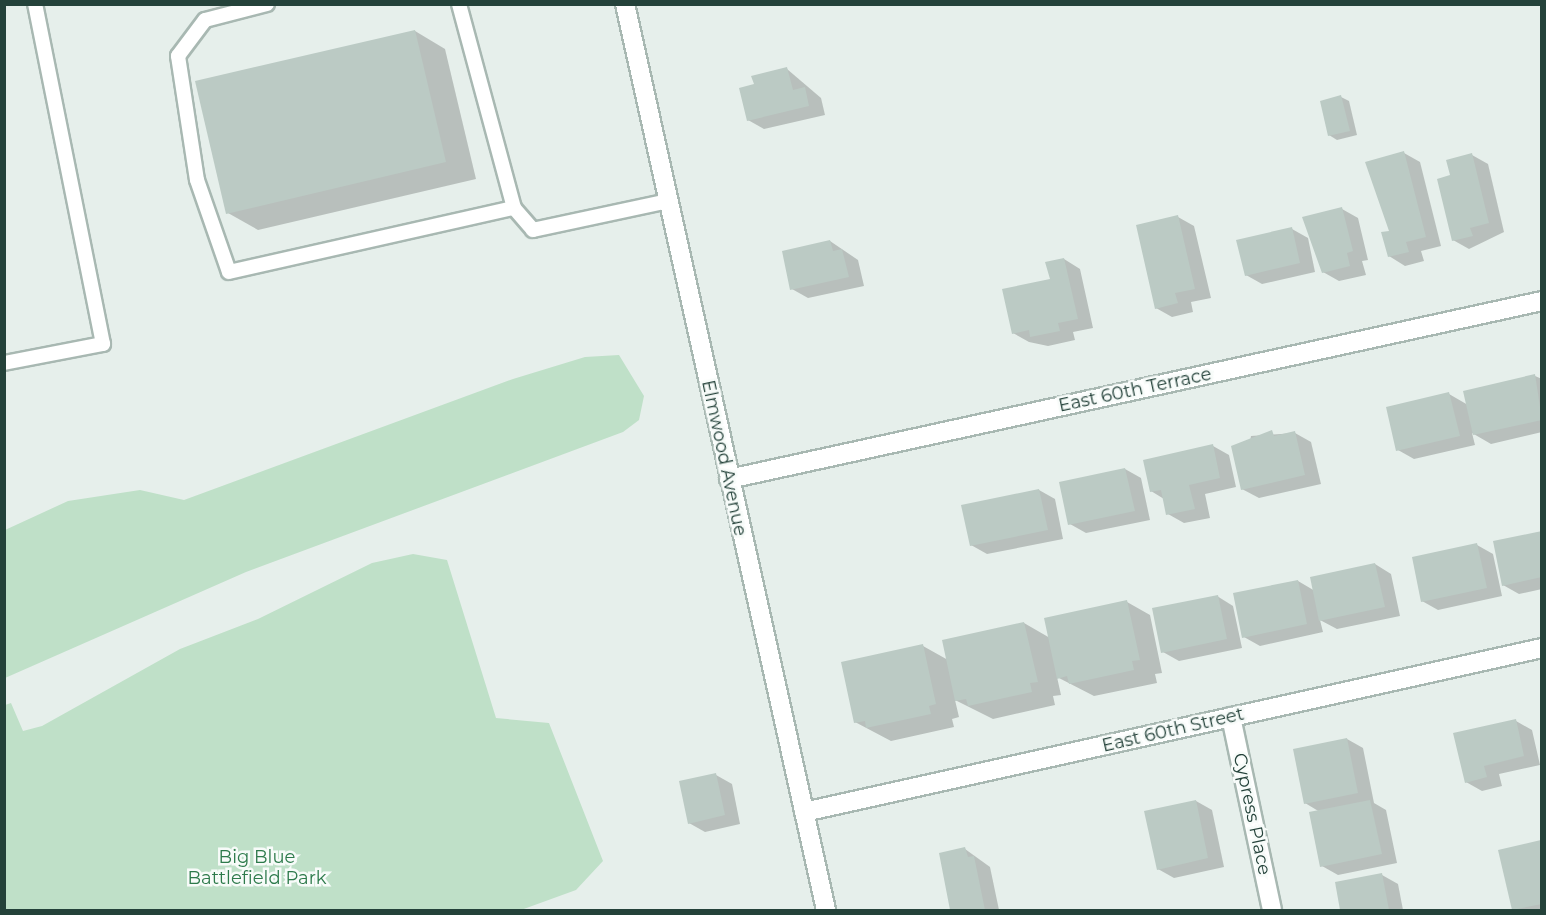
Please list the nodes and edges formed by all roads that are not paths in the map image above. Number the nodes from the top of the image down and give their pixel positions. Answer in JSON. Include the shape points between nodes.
{"nodes":[{"id":1,"x":35,"y":4,"type":"edge"},
{"id":2,"x":267,"y":4,"type":"edge"},
{"id":3,"x":459,"y":4,"type":"edge"},
{"id":4,"x":625,"y":4,"type":"edge"},
{"id":5,"x":242,"y":7,"type":"edge"},
{"id":6,"x":668,"y":201,"type":"junction"},
{"id":7,"x":514,"y":208,"type":"junction"},
{"id":8,"x":1542,"y":301,"type":"edge"},
{"id":9,"x":4,"y":363,"type":"edge"},
{"id":10,"x":729,"y":479,"type":"junction"},
{"id":11,"x":1542,"y":648,"type":"edge"},
{"id":12,"x":1231,"y":717,"type":"junction"},
{"id":13,"x":804,"y":812,"type":"junction"},
{"id":14,"x":826,"y":910,"type":"edge"},
{"id":15,"x":1272,"y":910,"type":"edge"}],
"edges":[{"from":1,"to":9,"type":"lane","via":[[103,344]]},
{"from":2,"to":5,"type":"lane"},
{"from":3,"to":7,"type":"lane"},
{"from":4,"to":6,"type":"street","name":"Elmwood Avenue"},
{"from":5,"to":7,"type":"lane","via":[[205,20],[178,56],[196,180],[229,272]]},
{"from":6,"to":7,"type":"lane","via":[[533,230]]},
{"from":6,"to":10,"type":"street","name":"Elmwood Avenue"},
{"from":8,"to":10,"type":"street","name":"East 60th Terrace"},
{"from":10,"to":13,"type":"street","name":"Elmwood Avenue"},
{"from":11,"to":12,"type":"street","name":"East 60th Street"},
{"from":12,"to":13,"type":"street","name":"East 60th Street"},
{"from":12,"to":15,"type":"street","name":"Cypress Place"},
{"from":13,"to":14,"type":"street","name":"Elmwood Avenue"}]}
